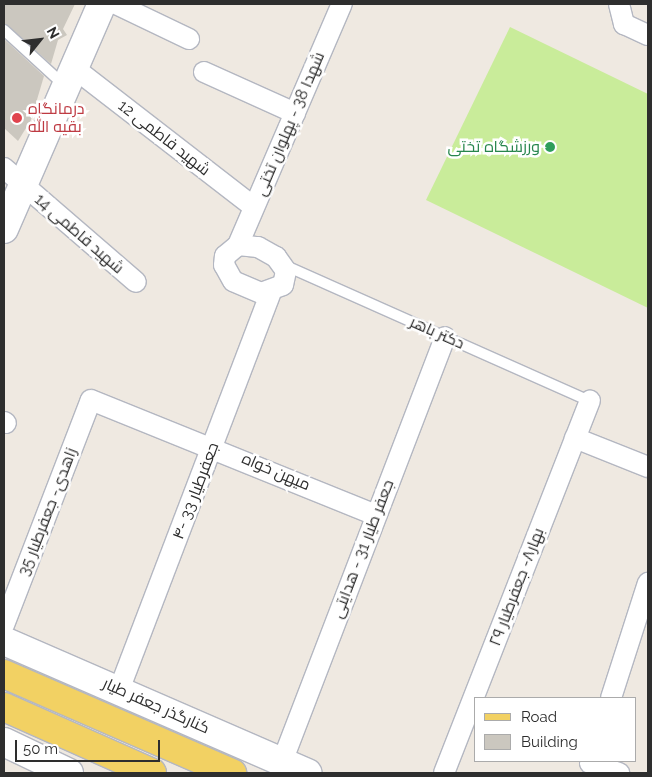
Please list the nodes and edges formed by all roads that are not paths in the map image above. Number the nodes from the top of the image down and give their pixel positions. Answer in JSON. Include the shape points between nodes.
{"nodes":[{"id":1,"x":102,"y":4,"type":"edge"},
{"id":2,"x":116,"y":4,"type":"edge"},
{"id":3,"x":342,"y":4,"type":"edge"},
{"id":4,"x":618,"y":4,"type":"edge"},
{"id":5,"x":4,"y":30,"type":"edge"},
{"id":6,"x":648,"y":35,"type":"edge"},
{"id":7,"x":189,"y":39,"type":"dead end"},
{"id":8,"x":204,"y":72,"type":"dead end"},
{"id":9,"x":70,"y":78,"type":"junction"},
{"id":10,"x":295,"y":113,"type":"junction"},
{"id":11,"x":13,"y":177,"type":"edge"},
{"id":12,"x":254,"y":207,"type":"junction"},
{"id":13,"x":4,"y":229,"type":"edge"},
{"id":14,"x":238,"y":245,"type":"junction"},
{"id":15,"x":283,"y":265,"type":"junction"},
{"id":16,"x":136,"y":282,"type":"dead end"},
{"id":17,"x":271,"y":292,"type":"junction"},
{"id":18,"x":445,"y":337,"type":"junction"},
{"id":19,"x":91,"y":400,"type":"joint"},
{"id":20,"x":590,"y":401,"type":"joint"},
{"id":21,"x":575,"y":438,"type":"junction"},
{"id":22,"x":213,"y":446,"type":"junction"},
{"id":23,"x":648,"y":467,"type":"edge"},
{"id":24,"x":375,"y":515,"type":"junction"},
{"id":25,"x":648,"y":583,"type":"edge"},
{"id":26,"x":4,"y":625,"type":"edge"},
{"id":27,"x":4,"y":641,"type":"edge"},
{"id":28,"x":4,"y":674,"type":"edge"},
{"id":29,"x":119,"y":690,"type":"junction"},
{"id":30,"x":611,"y":697,"type":"edge"},
{"id":31,"x":4,"y":707,"type":"edge"},
{"id":32,"x":4,"y":742,"type":"edge"},
{"id":33,"x":282,"y":762,"type":"junction"},
{"id":34,"x":589,"y":766,"type":"edge"},
{"id":35,"x":69,"y":773,"type":"edge"},
{"id":36,"x":152,"y":773,"type":"edge"},
{"id":37,"x":232,"y":773,"type":"edge"},
{"id":38,"x":307,"y":773,"type":"edge"},
{"id":39,"x":444,"y":773,"type":"edge"},
{"id":40,"x":619,"y":773,"type":"edge"}],
"edges":[{"from":1,"to":9,"type":"main road"},
{"from":2,"to":7,"type":"street"},
{"from":3,"to":10,"type":"street","name":"شهدا 38 - پهلوان تختی"},
{"from":4,"to":6,"type":"street","via":[[624,24]]},
{"from":5,"to":9,"type":"lane"},
{"from":8,"to":10,"type":"street"},
{"from":9,"to":11,"type":"main road"},
{"from":9,"to":12,"type":"street","name":"شهید فاطمی 12"},
{"from":10,"to":12,"type":"street","name":"شهدا 38 - پهلوان تختی"},
{"from":11,"to":13,"type":"main road"},
{"from":11,"to":16,"type":"street","name":"شهید فاطمی 14"},
{"from":12,"to":14,"type":"street","name":"شهدا 38 - پهلوان تختی"},
{"from":14,"to":15,"type":"street","via":[[258,247]]},
{"from":14,"to":17,"type":"street","via":[[225,256],[227,273],[246,290]]},
{"from":15,"to":17,"type":"street","via":[[286,278]]},
{"from":15,"to":18,"type":"lane","name":"دکتر باهر"},
{"from":17,"to":22,"type":"street","name":"۴- جعفرطیار 33"},
{"from":18,"to":20,"type":"lane","name":"دکتر باهر"},
{"from":18,"to":24,"type":"street","name":"جعفر طیار 31 - هدایتی"},
{"from":19,"to":22,"type":"street","name":"میهن خواه"},
{"from":19,"to":26,"type":"street","name":"زاهدی- جعفرطیار 35"},
{"from":20,"to":21,"type":"street","name":"بهار۸- جعفرطیار ۲۹"},
{"from":21,"to":23,"type":"street"},
{"from":21,"to":39,"type":"street","name":"بهار۸- جعفرطیار ۲۹"},
{"from":22,"to":24,"type":"street","name":"میهن خواه"},
{"from":22,"to":29,"type":"street","name":"۴- جعفرطیار 33"},
{"from":24,"to":33,"type":"street","name":"جعفر طیار 31 - هدایتی"},
{"from":25,"to":30,"type":"street"},
{"from":27,"to":29,"type":"main road","name":"کنارگذر جعفر طیار"},
{"from":28,"to":37,"type":"main road"},
{"from":29,"to":33,"type":"main road","name":"کنارگذر جعفر طیار"},
{"from":31,"to":36,"type":"main road"},
{"from":32,"to":35,"type":"main road"},
{"from":33,"to":38,"type":"main road","name":"کنارگذر جعفر طیار"},
{"from":34,"to":40,"type":"street"}]}
